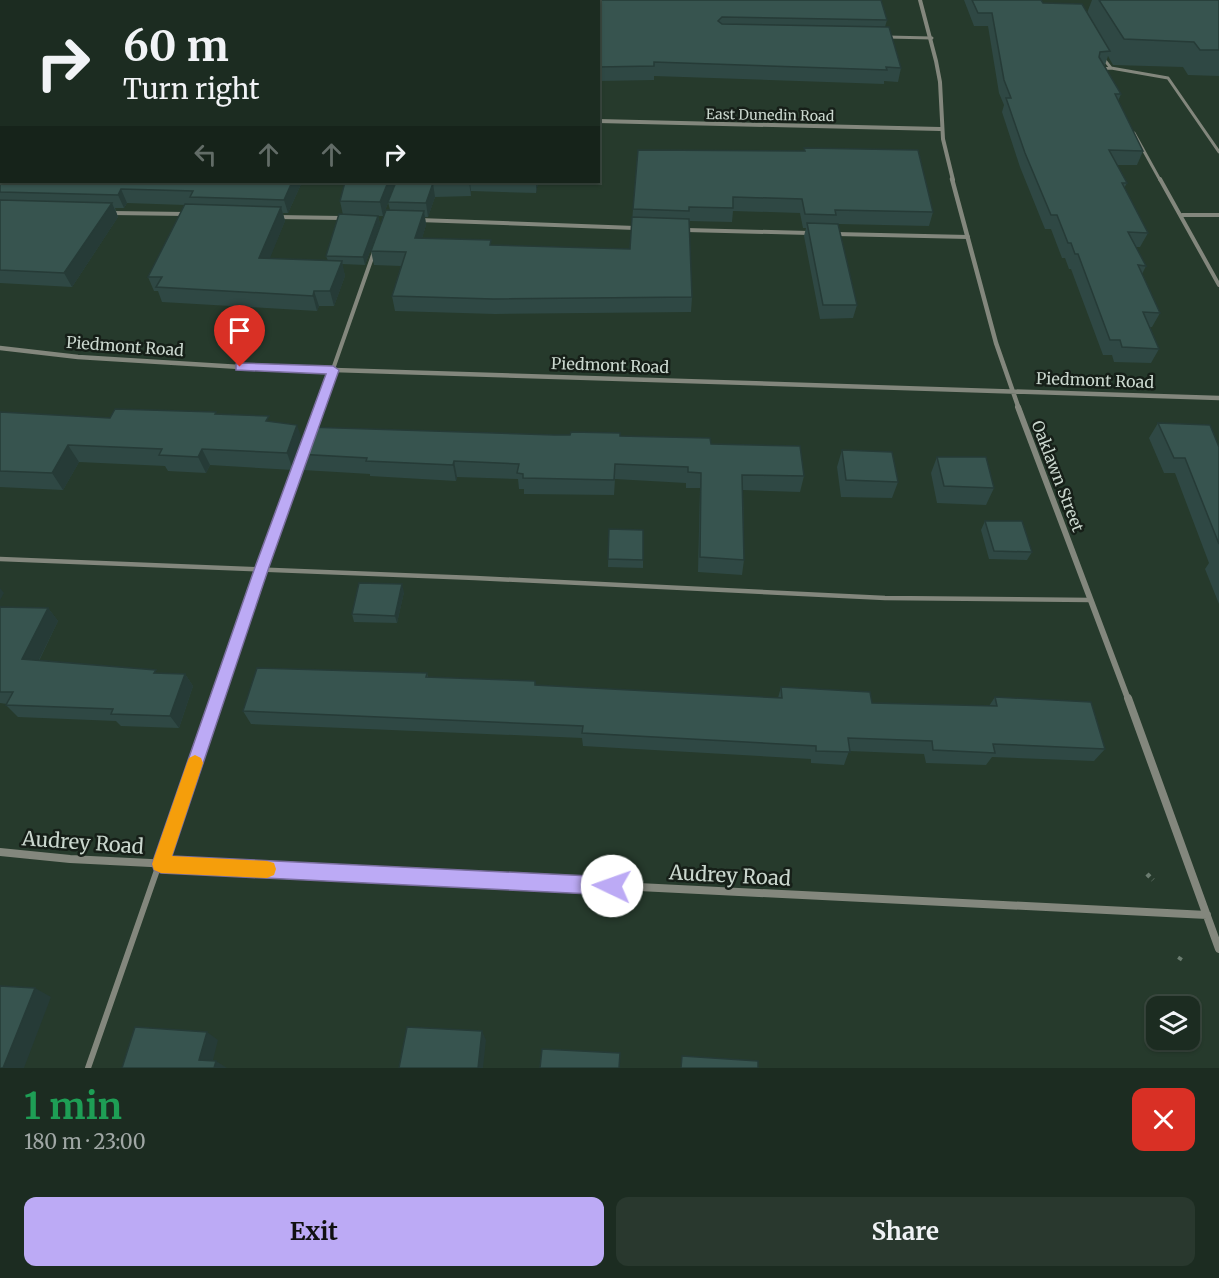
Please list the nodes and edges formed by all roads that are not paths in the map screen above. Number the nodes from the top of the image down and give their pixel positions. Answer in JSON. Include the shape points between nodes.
{"nodes":[{"id":1,"x":920,"y":0,"type":"edge"},
{"id":2,"x":887,"y":37,"type":"edge"},
{"id":3,"x":932,"y":38,"type":"junction"},
{"id":4,"x":1099,"y":51,"type":"edge"},
{"id":5,"x":1111,"y":68,"type":"junction"},
{"id":6,"x":1102,"y":78,"type":"edge"},
{"id":7,"x":600,"y":121,"type":"edge"},
{"id":8,"x":1131,"y":127,"type":"edge"},
{"id":9,"x":940,"y":129,"type":"junction"},
{"id":10,"x":1219,"y":152,"type":"edge"},
{"id":11,"x":105,"y":213,"type":"edge"},
{"id":12,"x":196,"y":215,"type":"edge"},
{"id":13,"x":1182,"y":215,"type":"junction"},
{"id":14,"x":1219,"y":215,"type":"edge"},
{"id":15,"x":276,"y":217,"type":"edge"},
{"id":16,"x":343,"y":218,"type":"edge"},
{"id":17,"x":408,"y":219,"type":"edge"},
{"id":18,"x":639,"y":228,"type":"edge"},
{"id":19,"x":674,"y":230,"type":"edge"},
{"id":20,"x":813,"y":233,"type":"edge"},
{"id":21,"x":835,"y":234,"type":"edge"},
{"id":22,"x":968,"y":237,"type":"junction"},
{"id":23,"x":378,"y":241,"type":"edge"},
{"id":24,"x":1219,"y":285,"type":"edge"},
{"id":25,"x":0,"y":348,"type":"edge"},
{"id":26,"x":333,"y":370,"type":"junction"},
{"id":27,"x":1012,"y":391,"type":"junction"},
{"id":28,"x":1219,"y":398,"type":"edge"},
{"id":29,"x":307,"y":442,"type":"edge"},
{"id":30,"x":303,"y":453,"type":"edge"},
{"id":31,"x":0,"y":559,"type":"edge"},
{"id":32,"x":261,"y":570,"type":"junction"},
{"id":33,"x":1091,"y":600,"type":"junction"},
{"id":34,"x":0,"y":852,"type":"edge"},
{"id":35,"x":161,"y":864,"type":"junction"},
{"id":36,"x":1207,"y":915,"type":"junction"},
{"id":37,"x":1219,"y":949,"type":"edge"},
{"id":38,"x":88,"y":1068,"type":"edge"}],
"edges":[{"from":1,"to":3,"type":"street","name":"Oaklawn Street"},
{"from":2,"to":3,"type":"lane"},
{"from":3,"to":9,"type":"street","name":"Oaklawn Street","via":[[940,84]]},
{"from":4,"to":5,"type":"lane"},
{"from":5,"to":6,"type":"lane","via":[[1096,69]]},
{"from":5,"to":10,"type":"lane","via":[[1168,78]]},
{"from":7,"to":9,"type":"street","name":"East Dunedin Road"},
{"from":8,"to":13,"type":"lane"},
{"from":9,"to":22,"type":"street","name":"Oaklawn Street"},
{"from":11,"to":12,"type":"lane"},
{"from":13,"to":14,"type":"lane"},
{"from":13,"to":24,"type":"lane"},
{"from":15,"to":16,"type":"lane"},
{"from":17,"to":18,"type":"lane"},
{"from":19,"to":20,"type":"lane"},
{"from":21,"to":22,"type":"lane"},
{"from":22,"to":27,"type":"street","name":"Oaklawn Street"},
{"from":23,"to":26,"type":"lane"},
{"from":25,"to":26,"type":"street","name":"Piedmont Road","via":[[78,357]]},
{"from":26,"to":27,"type":"street","name":"Piedmont Road"},
{"from":26,"to":29,"type":"lane"},
{"from":27,"to":28,"type":"street","name":"Piedmont Road"},
{"from":27,"to":33,"type":"street","name":"Oaklawn Street"},
{"from":30,"to":32,"type":"lane"},
{"from":31,"to":32,"type":"lane"},
{"from":32,"to":33,"type":"lane","via":[[974,602]]},
{"from":32,"to":35,"type":"lane"},
{"from":33,"to":36,"type":"street","name":"Oaklawn Street"},
{"from":34,"to":35,"type":"street","name":"Audrey Road"},
{"from":35,"to":36,"type":"street","name":"Audrey Road"},
{"from":35,"to":38,"type":"lane"},
{"from":36,"to":37,"type":"street","name":"Oaklawn Street"}]}
